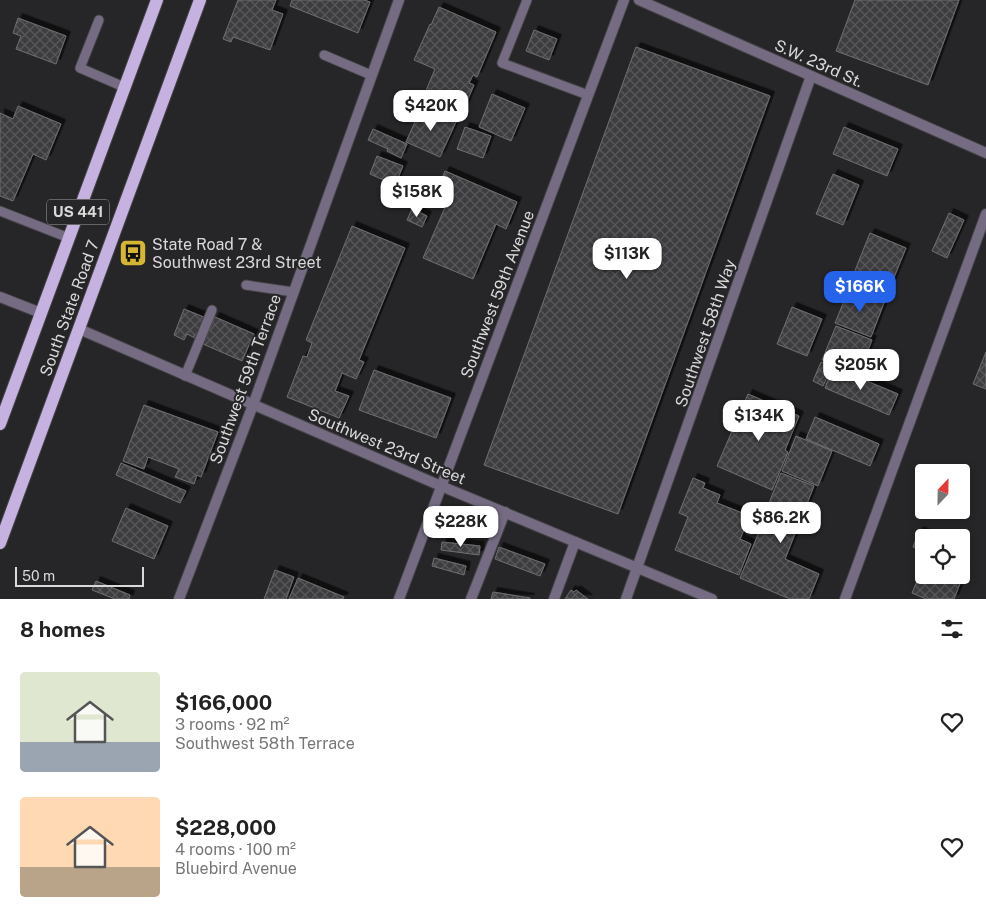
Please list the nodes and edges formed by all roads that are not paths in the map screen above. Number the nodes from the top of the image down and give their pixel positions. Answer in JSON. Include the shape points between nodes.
{"nodes":[{"id":1,"x":157,"y":0,"type":"edge"},
{"id":2,"x":200,"y":0,"type":"edge"},
{"id":3,"x":399,"y":0,"type":"edge"},
{"id":4,"x":527,"y":0,"type":"edge"},
{"id":5,"x":624,"y":0,"type":"edge"},
{"id":6,"x":641,"y":0,"type":"edge"},
{"id":7,"x":99,"y":20,"type":"dead end"},
{"id":8,"x":324,"y":55,"type":"dead end"},
{"id":9,"x":371,"y":75,"type":"junction"},
{"id":10,"x":811,"y":76,"type":"junction"},
{"id":11,"x":124,"y":87,"type":"junction"},
{"id":12,"x":588,"y":95,"type":"junction"},
{"id":13,"x":986,"y":153,"type":"edge"},
{"id":14,"x":0,"y":211,"type":"edge"},
{"id":15,"x":986,"y":214,"type":"edge"},
{"id":16,"x":69,"y":238,"type":"junction"},
{"id":17,"x":246,"y":285,"type":"dead end"},
{"id":18,"x":293,"y":292,"type":"junction"},
{"id":19,"x":0,"y":297,"type":"edge"},
{"id":20,"x":212,"y":310,"type":"dead end"},
{"id":21,"x":41,"y":313,"type":"junction"},
{"id":22,"x":79,"y":329,"type":"junction"},
{"id":23,"x":185,"y":376,"type":"junction"},
{"id":24,"x":253,"y":405,"type":"junction"},
{"id":25,"x":0,"y":424,"type":"edge"},
{"id":26,"x":441,"y":486,"type":"junction"},
{"id":27,"x":505,"y":512,"type":"junction"},
{"id":28,"x":575,"y":542,"type":"junction"},
{"id":29,"x":0,"y":543,"type":"edge"},
{"id":30,"x":638,"y":568,"type":"junction"},
{"id":31,"x":179,"y":599,"type":"edge"},
{"id":32,"x":399,"y":599,"type":"edge"},
{"id":33,"x":471,"y":599,"type":"edge"},
{"id":34,"x":554,"y":599,"type":"edge"},
{"id":35,"x":626,"y":599,"type":"edge"},
{"id":36,"x":712,"y":599,"type":"edge"},
{"id":37,"x":845,"y":599,"type":"edge"}],
"edges":[{"from":1,"to":11,"type":"main road","name":"South State Road 7","number":"US 441"},
{"from":2,"to":22,"type":"main road","name":"South State Road 7","number":"US 441"},
{"from":3,"to":9,"type":"street","name":"Southwest 59th Terrace"},
{"from":4,"to":12,"type":"lane","via":[[502,63]]},
{"from":5,"to":12,"type":"street","name":"Southwest 59th Avenue"},
{"from":6,"to":10,"type":"street","name":"S.W. 23rd St."},
{"from":7,"to":11,"type":"lane","via":[[80,68]]},
{"from":8,"to":9,"type":"lane"},
{"from":9,"to":18,"type":"street","name":"Southwest 59th Terrace"},
{"from":10,"to":13,"type":"street","name":"S.W. 23rd St."},
{"from":10,"to":30,"type":"street","name":"Southwest 58th Way"},
{"from":11,"to":16,"type":"main road","name":"South State Road 7","number":"US 441"},
{"from":12,"to":26,"type":"street","name":"Southwest 59th Avenue"},
{"from":14,"to":16,"type":"lane"},
{"from":15,"to":37,"type":"street"},
{"from":16,"to":21,"type":"main road","name":"South State Road 7","number":"US 441"},
{"from":17,"to":18,"type":"lane"},
{"from":18,"to":24,"type":"street","name":"Southwest 59th Terrace"},
{"from":19,"to":21,"type":"street"},
{"from":20,"to":23,"type":"lane"},
{"from":21,"to":25,"type":"main road","name":"South State Road 7","number":"US 441"},
{"from":22,"to":23,"type":"street","name":"Southwest 23rd Street"},
{"from":22,"to":29,"type":"main road","name":"South State Road 7","number":"US 441"},
{"from":23,"to":24,"type":"street","name":"Southwest 23rd Street"},
{"from":24,"to":26,"type":"street","name":"Southwest 23rd Street"},
{"from":24,"to":31,"type":"street","name":"Southwest 59th Terrace"},
{"from":26,"to":27,"type":"street","name":"Southwest 23rd Street"},
{"from":26,"to":32,"type":"street","name":"Southwest 59th Avenue"},
{"from":27,"to":28,"type":"street","name":"Southwest 23rd Street"},
{"from":27,"to":33,"type":"street"},
{"from":28,"to":30,"type":"street","name":"Southwest 23rd Street"},
{"from":28,"to":34,"type":"street"},
{"from":30,"to":35,"type":"street","name":"Southwest 58th Way"},
{"from":30,"to":36,"type":"street","name":"Southwest 23rd Street"}]}
